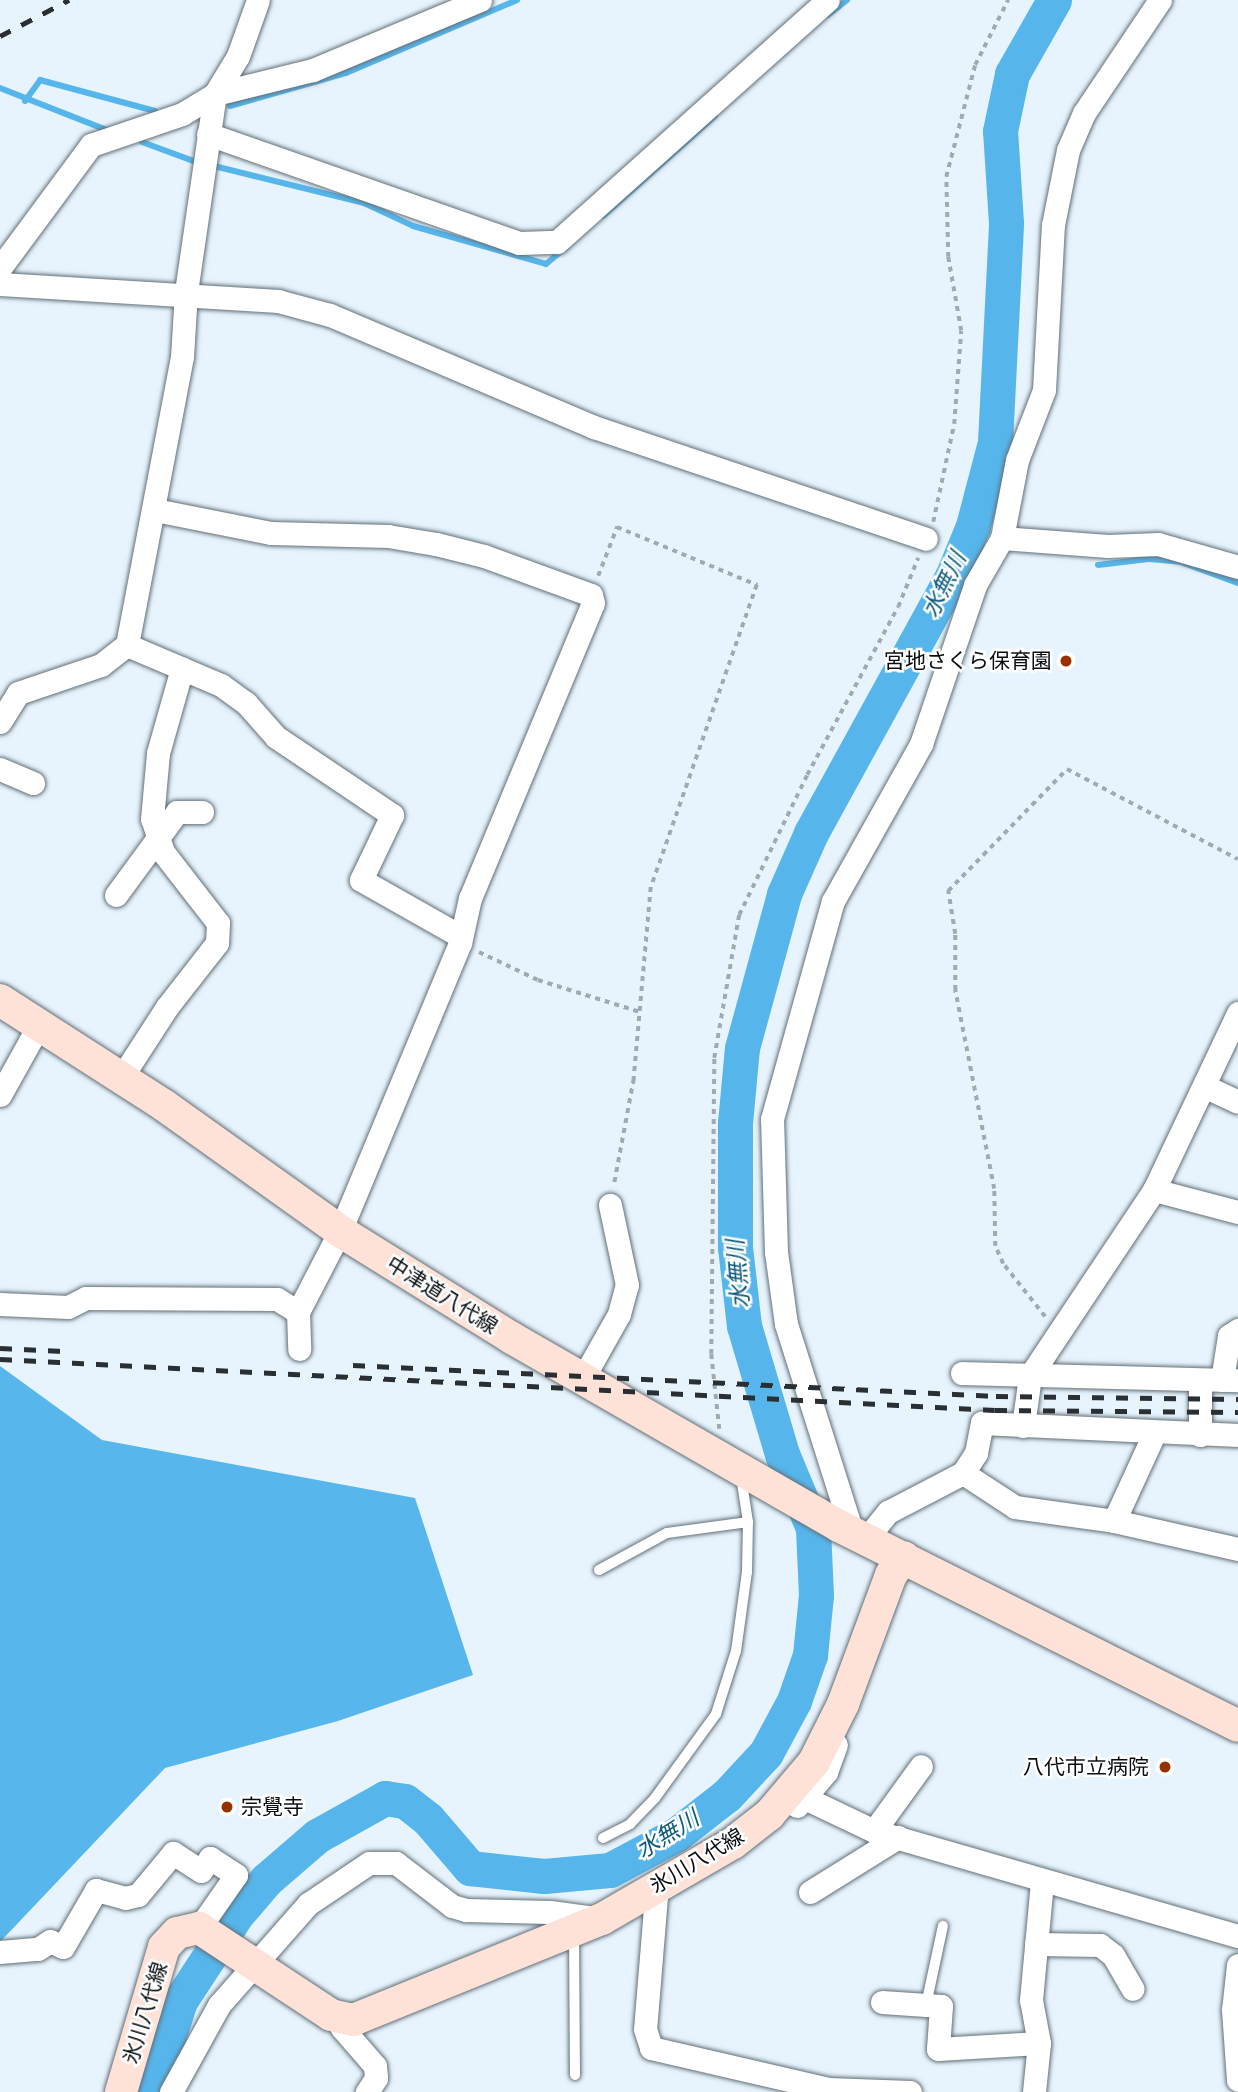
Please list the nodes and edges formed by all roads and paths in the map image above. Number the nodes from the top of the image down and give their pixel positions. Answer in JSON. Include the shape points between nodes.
{"nodes":[{"id":1,"x":258,"y":0,"type":"edge"},
{"id":2,"x":480,"y":0,"type":"edge"},
{"id":3,"x":828,"y":0,"type":"edge"},
{"id":4,"x":1008,"y":0,"type":"edge"},
{"id":5,"x":1160,"y":0,"type":"edge"},
{"id":6,"x":215,"y":94,"type":"junction"},
{"id":7,"x":208,"y":134,"type":"junction"},
{"id":8,"x":0,"y":268,"type":"edge"},
{"id":9,"x":0,"y":284,"type":"edge"},
{"id":10,"x":186,"y":292,"type":"junction"},
{"id":11,"x":155,"y":510,"type":"junction"},
{"id":12,"x":1002,"y":538,"type":"junction"},
{"id":13,"x":926,"y":539,"type":"junction"},
{"id":14,"x":1238,"y":567,"type":"edge"},
{"id":15,"x":591,"y":595,"type":"junction"},
{"id":16,"x":127,"y":645,"type":"junction"},
{"id":17,"x":182,"y":668,"type":"junction"},
{"id":18,"x":0,"y":722,"type":"edge"},
{"id":19,"x":0,"y":769,"type":"edge"},
{"id":20,"x":33,"y":783,"type":"dead end"},
{"id":21,"x":202,"y":811,"type":"dead end"},
{"id":22,"x":158,"y":836,"type":"junction"},
{"id":23,"x":1238,"y":859,"type":"edge"},
{"id":24,"x":116,"y":895,"type":"dead end"},
{"id":25,"x":460,"y":940,"type":"junction"},
{"id":26,"x":0,"y":1000,"type":"edge"},
{"id":27,"x":640,"y":1012,"type":"junction"},
{"id":28,"x":1236,"y":1023,"type":"edge"},
{"id":29,"x":39,"y":1025,"type":"junction"},
{"id":30,"x":121,"y":1078,"type":"junction"},
{"id":31,"x":1206,"y":1087,"type":"junction"},
{"id":32,"x":0,"y":1095,"type":"edge"},
{"id":33,"x":1238,"y":1101,"type":"edge"},
{"id":34,"x":1154,"y":1190,"type":"junction"},
{"id":35,"x":610,"y":1205,"type":"joint"},
{"id":36,"x":1238,"y":1212,"type":"edge"},
{"id":37,"x":340,"y":1231,"type":"junction"},
{"id":38,"x":0,"y":1304,"type":"edge"},
{"id":39,"x":298,"y":1312,"type":"junction"},
{"id":40,"x":1238,"y":1330,"type":"edge"},
{"id":41,"x":1058,"y":1336,"type":"junction"},
{"id":42,"x":299,"y":1349,"type":"dead end"},
{"id":43,"x":962,"y":1373,"type":"dead end"},
{"id":44,"x":1030,"y":1376,"type":"junction"},
{"id":45,"x":583,"y":1378,"type":"junction"},
{"id":46,"x":1220,"y":1380,"type":"edge"},
{"id":47,"x":1023,"y":1426,"type":"junction"},
{"id":48,"x":1154,"y":1434,"type":"junction"},
{"id":49,"x":1200,"y":1435,"type":"junction"},
{"id":50,"x":1238,"y":1435,"type":"edge"},
{"id":51,"x":745,"y":1469,"type":"junction"},
{"id":52,"x":963,"y":1474,"type":"junction"},
{"id":53,"x":1114,"y":1521,"type":"junction"},
{"id":54,"x":748,"y":1522,"type":"junction"},
{"id":55,"x":852,"y":1532,"type":"junction"},
{"id":56,"x":1238,"y":1549,"type":"edge"},
{"id":57,"x":904,"y":1557,"type":"junction"},
{"id":58,"x":599,"y":1570,"type":"dead end"},
{"id":59,"x":832,"y":1725,"type":"junction"},
{"id":60,"x":1238,"y":1726,"type":"edge"},
{"id":61,"x":921,"y":1766,"type":"dead end"},
{"id":62,"x":807,"y":1799,"type":"junction"},
{"id":63,"x":874,"y":1831,"type":"junction"},
{"id":64,"x":898,"y":1836,"type":"junction"},
{"id":65,"x":603,"y":1838,"type":"dead end"},
{"id":66,"x":733,"y":1843,"type":"junction"},
{"id":67,"x":1042,"y":1882,"type":"junction"},
{"id":68,"x":657,"y":1884,"type":"junction"},
{"id":69,"x":810,"y":1892,"type":"dead end"},
{"id":70,"x":588,"y":1925,"type":"junction"},
{"id":71,"x":943,"y":1926,"type":"dead end"},
{"id":72,"x":204,"y":1930,"type":"junction"},
{"id":73,"x":1238,"y":1936,"type":"edge"},
{"id":74,"x":1037,"y":1944,"type":"junction"},
{"id":75,"x":0,"y":1952,"type":"edge"},
{"id":76,"x":253,"y":1962,"type":"junction"},
{"id":77,"x":1238,"y":1965,"type":"edge"},
{"id":78,"x":1133,"y":1989,"type":"dead end"},
{"id":79,"x":882,"y":2002,"type":"dead end"},
{"id":80,"x":926,"y":2005,"type":"junction"},
{"id":81,"x":341,"y":2020,"type":"junction"},
{"id":82,"x":1039,"y":2043,"type":"junction"},
{"id":83,"x":575,"y":2074,"type":"dead end"},
{"id":84,"x":1238,"y":2080,"type":"edge"},
{"id":85,"x":121,"y":2092,"type":"edge"},
{"id":86,"x":171,"y":2092,"type":"edge"},
{"id":87,"x":367,"y":2092,"type":"edge"},
{"id":88,"x":910,"y":2092,"type":"edge"},
{"id":89,"x":1034,"y":2092,"type":"edge"}],
"edges":[{"from":1,"to":6,"type":"street","via":[[238,56]]},
{"from":2,"to":6,"type":"street","via":[[313,70]]},
{"from":3,"to":7,"type":"street","via":[[557,242],[519,243]]},
{"from":4,"to":13,"type":"path","via":[[975,65],[946,177],[948,257],[961,331],[954,424],[937,512]]},
{"from":5,"to":12,"type":"street","via":[[1084,113],[1068,149],[1054,225],[1045,379],[1017,460]]},
{"from":6,"to":7,"type":"street"},
{"from":6,"to":8,"type":"street","via":[[182,114],[91,145]]},
{"from":7,"to":10,"type":"street"},
{"from":9,"to":10,"type":"street"},
{"from":10,"to":11,"type":"street","via":[[182,357]]},
{"from":10,"to":13,"type":"street","via":[[278,301],[330,315],[594,427]]},
{"from":11,"to":15,"type":"street","via":[[271,533],[388,536],[436,544],[484,556]]},
{"from":11,"to":16,"type":"street"},
{"from":12,"to":14,"type":"street","via":[[1108,546],[1158,544]]},
{"from":12,"to":55,"type":"street","via":[[975,585],[921,744],[833,901],[772,1119],[776,1252],[786,1324]]},
{"from":13,"to":51,"type":"path","via":[[898,607],[807,775],[739,915],[713,1058],[711,1354],[718,1427]]},
{"from":15,"to":25,"type":"street","via":[[593,603],[470,898]]},
{"from":15,"to":27,"type":"path","via":[[617,527],[757,585],[651,887]]},
{"from":16,"to":17,"type":"street"},
{"from":16,"to":18,"type":"street","via":[[101,665],[18,693]]},
{"from":17,"to":22,"type":"street","via":[[158,753],[152,819]]},
{"from":17,"to":25,"type":"street","via":[[221,685],[246,703],[276,737],[392,815],[361,880]]},
{"from":19,"to":20,"type":"street"},
{"from":21,"to":22,"type":"street","via":[[177,812]]},
{"from":22,"to":24,"type":"street"},
{"from":22,"to":30,"type":"street","via":[[163,852],[218,923],[217,943],[167,1007]]},
{"from":23,"to":41,"type":"path","via":[[1067,769],[948,891],[956,934],[955,990],[994,1189],[996,1246],[1003,1264]]},
{"from":25,"to":27,"type":"path","via":[[538,980]]},
{"from":25,"to":37,"type":"street"},
{"from":26,"to":29,"type":"main road","name":"中津道八代線"},
{"from":27,"to":35,"type":"path","via":[[634,1079]]},
{"from":28,"to":31,"type":"street"},
{"from":29,"to":30,"type":"main road","name":"中津道八代線"},
{"from":29,"to":32,"type":"street"},
{"from":30,"to":37,"type":"main road","name":"中津道八代線"},
{"from":31,"to":33,"type":"street"},
{"from":31,"to":34,"type":"street"},
{"from":34,"to":36,"type":"street"},
{"from":34,"to":41,"type":"street"},
{"from":35,"to":45,"type":"street","via":[[627,1285],[620,1314]]},
{"from":37,"to":39,"type":"street"},
{"from":37,"to":45,"type":"main road","name":"中津道八代線"},
{"from":38,"to":39,"type":"street","via":[[68,1307],[86,1298],[276,1298]]},
{"from":39,"to":42,"type":"street"},
{"from":40,"to":46,"type":"street","via":[[1229,1336]]},
{"from":41,"to":44,"type":"street"},
{"from":43,"to":44,"type":"street"},
{"from":44,"to":46,"type":"street"},
{"from":44,"to":47,"type":"street"},
{"from":45,"to":51,"type":"main road","name":"中津道八代線"},
{"from":46,"to":49,"type":"street"},
{"from":47,"to":48,"type":"street"},
{"from":47,"to":52,"type":"street","via":[[982,1423],[976,1453]]},
{"from":48,"to":49,"type":"street"},
{"from":48,"to":53,"type":"street"},
{"from":49,"to":50,"type":"street"},
{"from":51,"to":54,"type":"lane"},
{"from":51,"to":55,"type":"main road","name":"中津道八代線"},
{"from":52,"to":53,"type":"street","via":[[1015,1507]]},
{"from":52,"to":55,"type":"street"},
{"from":53,"to":56,"type":"street"},
{"from":54,"to":58,"type":"lane","via":[[667,1533]]},
{"from":54,"to":65,"type":"lane","via":[[736,1651],[716,1714],[655,1798],[630,1824]]},
{"from":55,"to":57,"type":"main road","name":"中津道八代線"},
{"from":57,"to":59,"type":"main road","name":"氷川八代線","via":[[891,1575]]},
{"from":57,"to":60,"type":"main road"},
{"from":59,"to":62,"type":"street","via":[[836,1749]]},
{"from":59,"to":66,"type":"main road","name":"氷川八代線","via":[[794,1789]]},
{"from":61,"to":63,"type":"street"},
{"from":62,"to":63,"type":"street"},
{"from":62,"to":66,"type":"street","via":[[769,1827]]},
{"from":63,"to":64,"type":"street"},
{"from":64,"to":67,"type":"street"},
{"from":64,"to":69,"type":"street"},
{"from":66,"to":68,"type":"main road","name":"氷川八代線"},
{"from":67,"to":73,"type":"street"},
{"from":67,"to":74,"type":"street"},
{"from":68,"to":70,"type":"main road","name":"氷川八代線"},
{"from":68,"to":88,"type":"street","via":[[645,2029],[650,2048],[828,2089]]},
{"from":70,"to":76,"type":"street","via":[[550,1912],[452,1906],[396,1863],[382,1860],[357,1869],[308,1904]]},
{"from":70,"to":81,"type":"main road","name":"氷川八代線","via":[[366,2018]]},
{"from":70,"to":83,"type":"lane"},
{"from":71,"to":80,"type":"lane"},
{"from":72,"to":75,"type":"street","via":[[236,1875],[210,1858],[201,1871],[173,1853],[138,1895],[125,1898],[96,1890],[63,1947],[50,1941],[38,1949]]},
{"from":72,"to":76,"type":"main road"},
{"from":72,"to":85,"type":"main road","name":"氷川八代線","via":[[177,1933],[164,1947]]},
{"from":74,"to":78,"type":"street","via":[[1100,1945],[1114,1955]]},
{"from":74,"to":82,"type":"street","via":[[1031,2000]]},
{"from":76,"to":81,"type":"main road"},
{"from":76,"to":86,"type":"street","via":[[219,2005]]},
{"from":77,"to":84,"type":"street","via":[[1233,2010]]},
{"from":79,"to":80,"type":"street"},
{"from":80,"to":82,"type":"street","via":[[941,2006],[938,2049]]},
{"from":81,"to":87,"type":"street","via":[[342,2028],[375,2066],[376,2078]]},
{"from":82,"to":89,"type":"street"}]}
